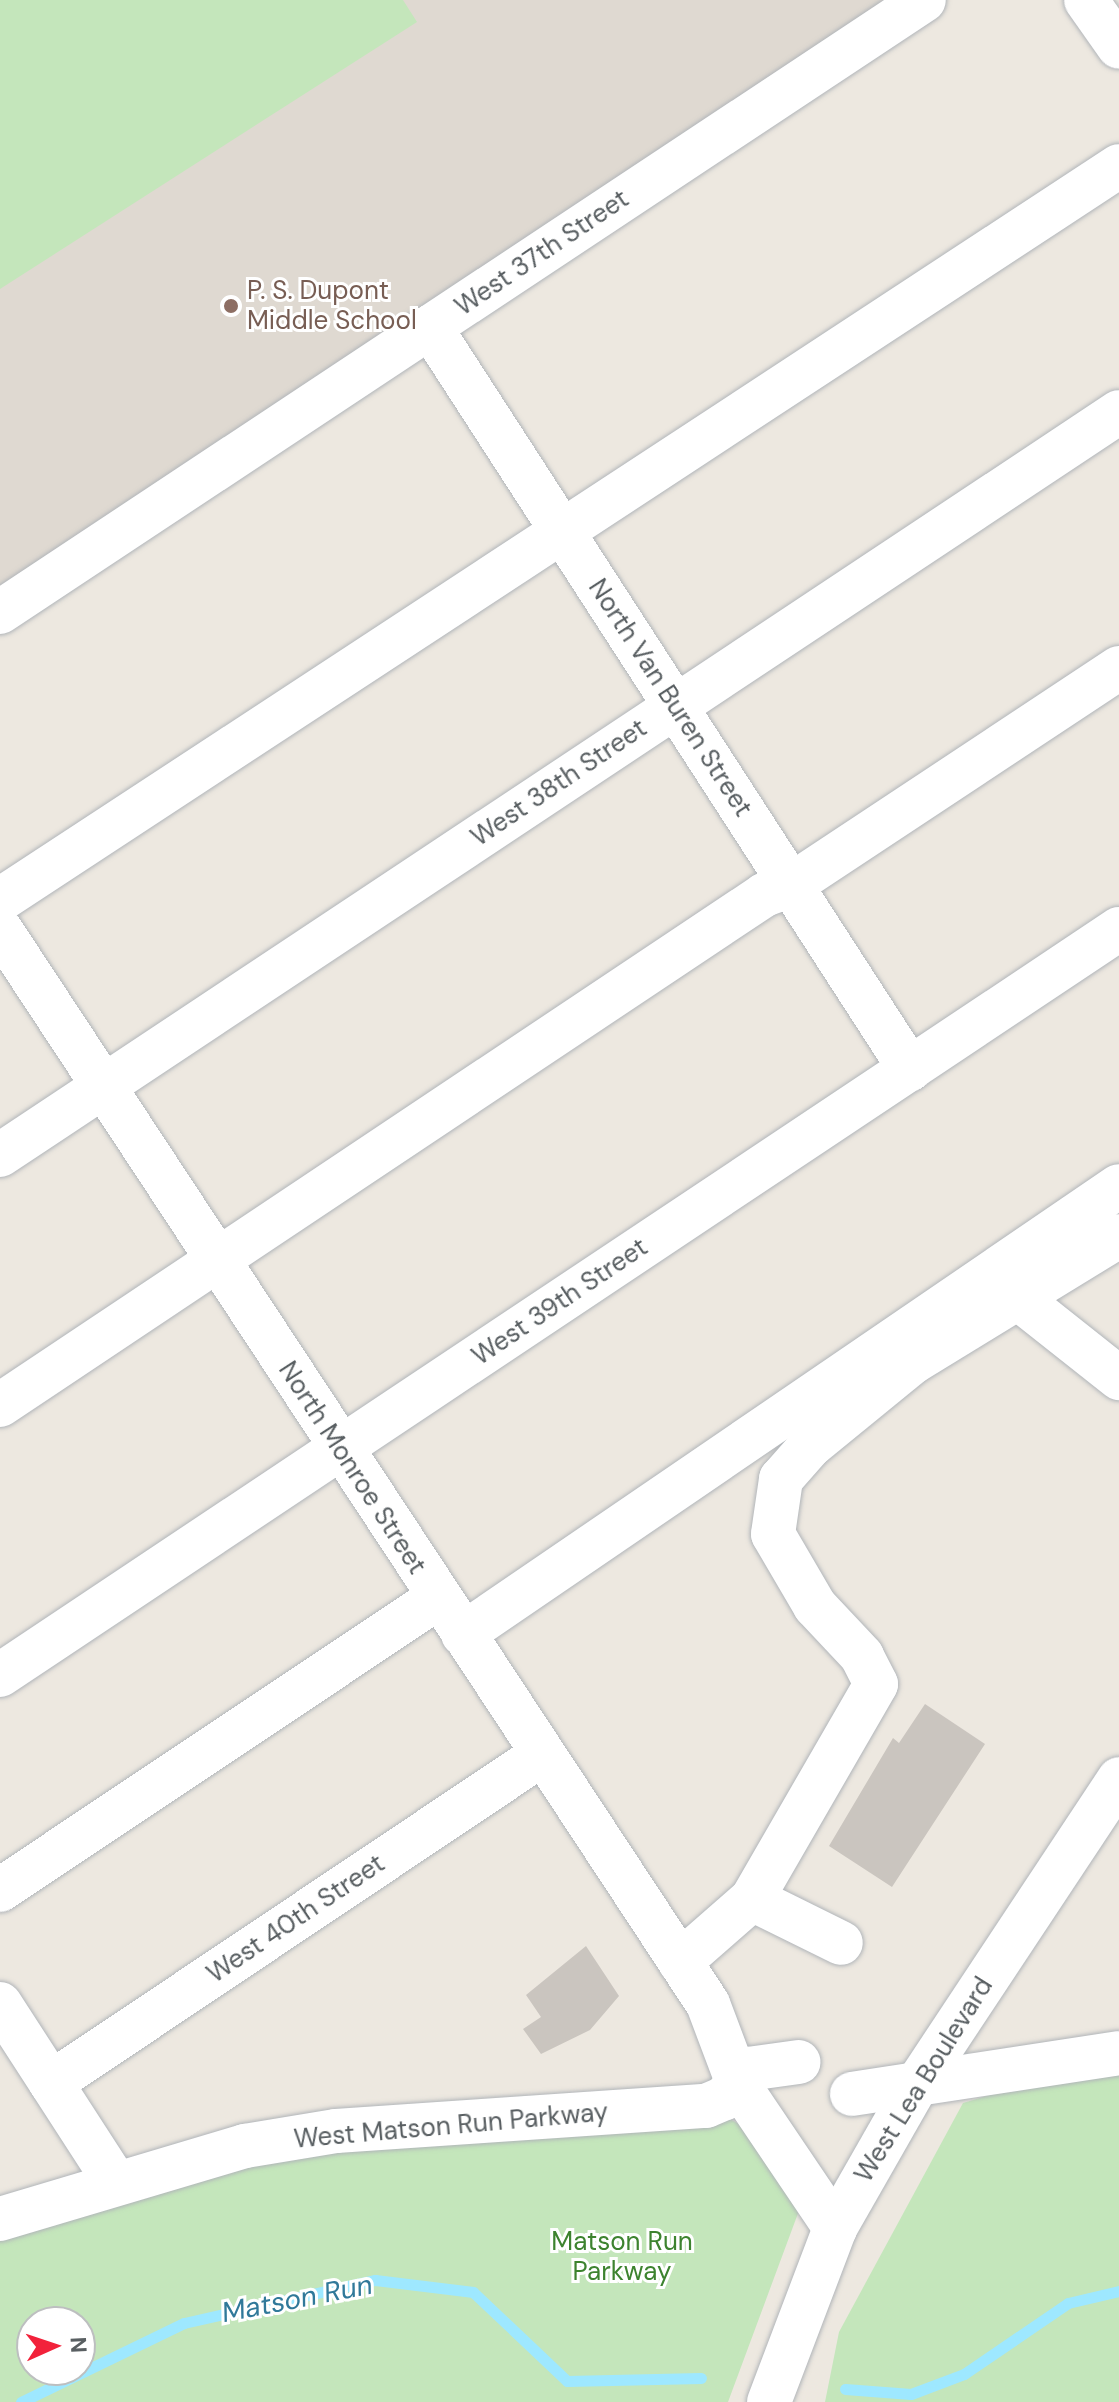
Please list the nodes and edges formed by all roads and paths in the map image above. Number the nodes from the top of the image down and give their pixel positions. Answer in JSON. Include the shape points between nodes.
{"nodes":[{"id":1,"x":924,"y":0,"type":"edge"},
{"id":2,"x":1086,"y":0,"type":"edge"},
{"id":3,"x":1119,"y":47,"type":"edge"},
{"id":4,"x":1119,"y":166,"type":"edge"},
{"id":5,"x":430,"y":327,"type":"junction"},
{"id":6,"x":1119,"y":412,"type":"edge"},
{"id":7,"x":560,"y":529,"type":"junction"},
{"id":8,"x":0,"y":612,"type":"edge"},
{"id":9,"x":1119,"y":668,"type":"edge"},
{"id":10,"x":675,"y":707,"type":"junction"},
{"id":11,"x":791,"y":885,"type":"junction"},
{"id":12,"x":0,"y":900,"type":"edge"},
{"id":13,"x":0,"y":929,"type":"edge"},
{"id":14,"x":1119,"y":929,"type":"edge"},
{"id":15,"x":910,"y":1069,"type":"junction"},
{"id":16,"x":104,"y":1086,"type":"junction"},
{"id":17,"x":0,"y":1155,"type":"edge"},
{"id":18,"x":1119,"y":1186,"type":"edge"},
{"id":19,"x":1119,"y":1236,"type":"edge"},
{"id":20,"x":218,"y":1260,"type":"junction"},
{"id":21,"x":1018,"y":1298,"type":"junction"},
{"id":22,"x":1119,"y":1378,"type":"edge"},
{"id":23,"x":0,"y":1405,"type":"edge"},
{"id":24,"x":342,"y":1448,"type":"junction"},
{"id":25,"x":436,"y":1599,"type":"junction"},
{"id":26,"x":463,"y":1634,"type":"junction"},
{"id":27,"x":0,"y":1675,"type":"edge"},
{"id":28,"x":541,"y":1755,"type":"junction"},
{"id":29,"x":1119,"y":1779,"type":"edge"},
{"id":30,"x":0,"y":1890,"type":"edge"},
{"id":31,"x":752,"y":1899,"type":"junction"},
{"id":32,"x":841,"y":1943,"type":"dead end"},
{"id":33,"x":680,"y":1962,"type":"junction"},
{"id":34,"x":0,"y":2004,"type":"edge"},
{"id":35,"x":708,"y":2004,"type":"junction"},
{"id":36,"x":1119,"y":2053,"type":"edge"},
{"id":37,"x":799,"y":2062,"type":"junction"},
{"id":38,"x":51,"y":2083,"type":"junction"},
{"id":39,"x":738,"y":2084,"type":"junction"},
{"id":40,"x":908,"y":2098,"type":"junction"},
{"id":41,"x":115,"y":2182,"type":"junction"},
{"id":42,"x":0,"y":2219,"type":"edge"},
{"id":43,"x":835,"y":2228,"type":"junction"},
{"id":44,"x":769,"y":2402,"type":"edge"}],
"edges":[{"from":1,"to":5,"type":"street","name":"West 37th Street"},
{"from":2,"to":3,"type":"street"},
{"from":4,"to":7,"type":"street"},
{"from":5,"to":7,"type":"street","name":"North Van Buren Street"},
{"from":5,"to":8,"type":"street","name":"West 37th Street"},
{"from":6,"to":10,"type":"street","name":"West 38th Street"},
{"from":7,"to":10,"type":"street","name":"North Van Buren Street"},
{"from":7,"to":12,"type":"street"},
{"from":9,"to":11,"type":"street"},
{"from":10,"to":11,"type":"street","name":"North Van Buren Street"},
{"from":10,"to":16,"type":"street","name":"West 38th Street"},
{"from":11,"to":15,"type":"street","name":"North Van Buren Street"},
{"from":11,"to":20,"type":"street","via":[[764,895]]},
{"from":13,"to":16,"type":"street","name":"North Monroe Street"},
{"from":14,"to":15,"type":"street","name":"West 39th Street"},
{"from":15,"to":24,"type":"street","name":"West 39th Street"},
{"from":16,"to":17,"type":"street","name":"West 38th Street"},
{"from":16,"to":20,"type":"street","name":"North Monroe Street"},
{"from":18,"to":26,"type":"street"},
{"from":19,"to":21,"type":"street"},
{"from":20,"to":23,"type":"street"},
{"from":20,"to":24,"type":"street","name":"North Monroe Street"},
{"from":21,"to":22,"type":"street"},
{"from":21,"to":31,"type":"street","via":[[889,1381],[781,1479],[773,1534],[815,1606],[862,1656],[876,1684]]},
{"from":24,"to":25,"type":"street","name":"North Monroe Street"},
{"from":24,"to":27,"type":"street","name":"West 39th Street"},
{"from":25,"to":26,"type":"street","name":"North Monroe Street"},
{"from":25,"to":30,"type":"street"},
{"from":26,"to":28,"type":"street","name":"North Monroe Street"},
{"from":28,"to":33,"type":"street","name":"North Monroe Street"},
{"from":28,"to":38,"type":"street","name":"West 40th Street"},
{"from":29,"to":40,"type":"street","name":"West Lea Boulevard"},
{"from":31,"to":32,"type":"street"},
{"from":31,"to":33,"type":"street"},
{"from":33,"to":35,"type":"street","name":"North Monroe Street"},
{"from":34,"to":38,"type":"street"},
{"from":35,"to":37,"type":"street"},
{"from":35,"to":39,"type":"street"},
{"from":36,"to":40,"type":"street"},
{"from":37,"to":39,"type":"street","name":"West Matson Run Parkway","via":[[748,2069]]},
{"from":37,"to":40,"type":"street","via":[[852,2094]]},
{"from":38,"to":41,"type":"street"},
{"from":39,"to":41,"type":"street","name":"West Matson Run Parkway","via":[[706,2106],[336,2131],[245,2146]]},
{"from":39,"to":43,"type":"street"},
{"from":40,"to":43,"type":"street","name":"West Lea Boulevard"},
{"from":41,"to":42,"type":"street","name":"West Matson Run Parkway"},
{"from":43,"to":44,"type":"street","name":"West Lea Boulevard"}]}
